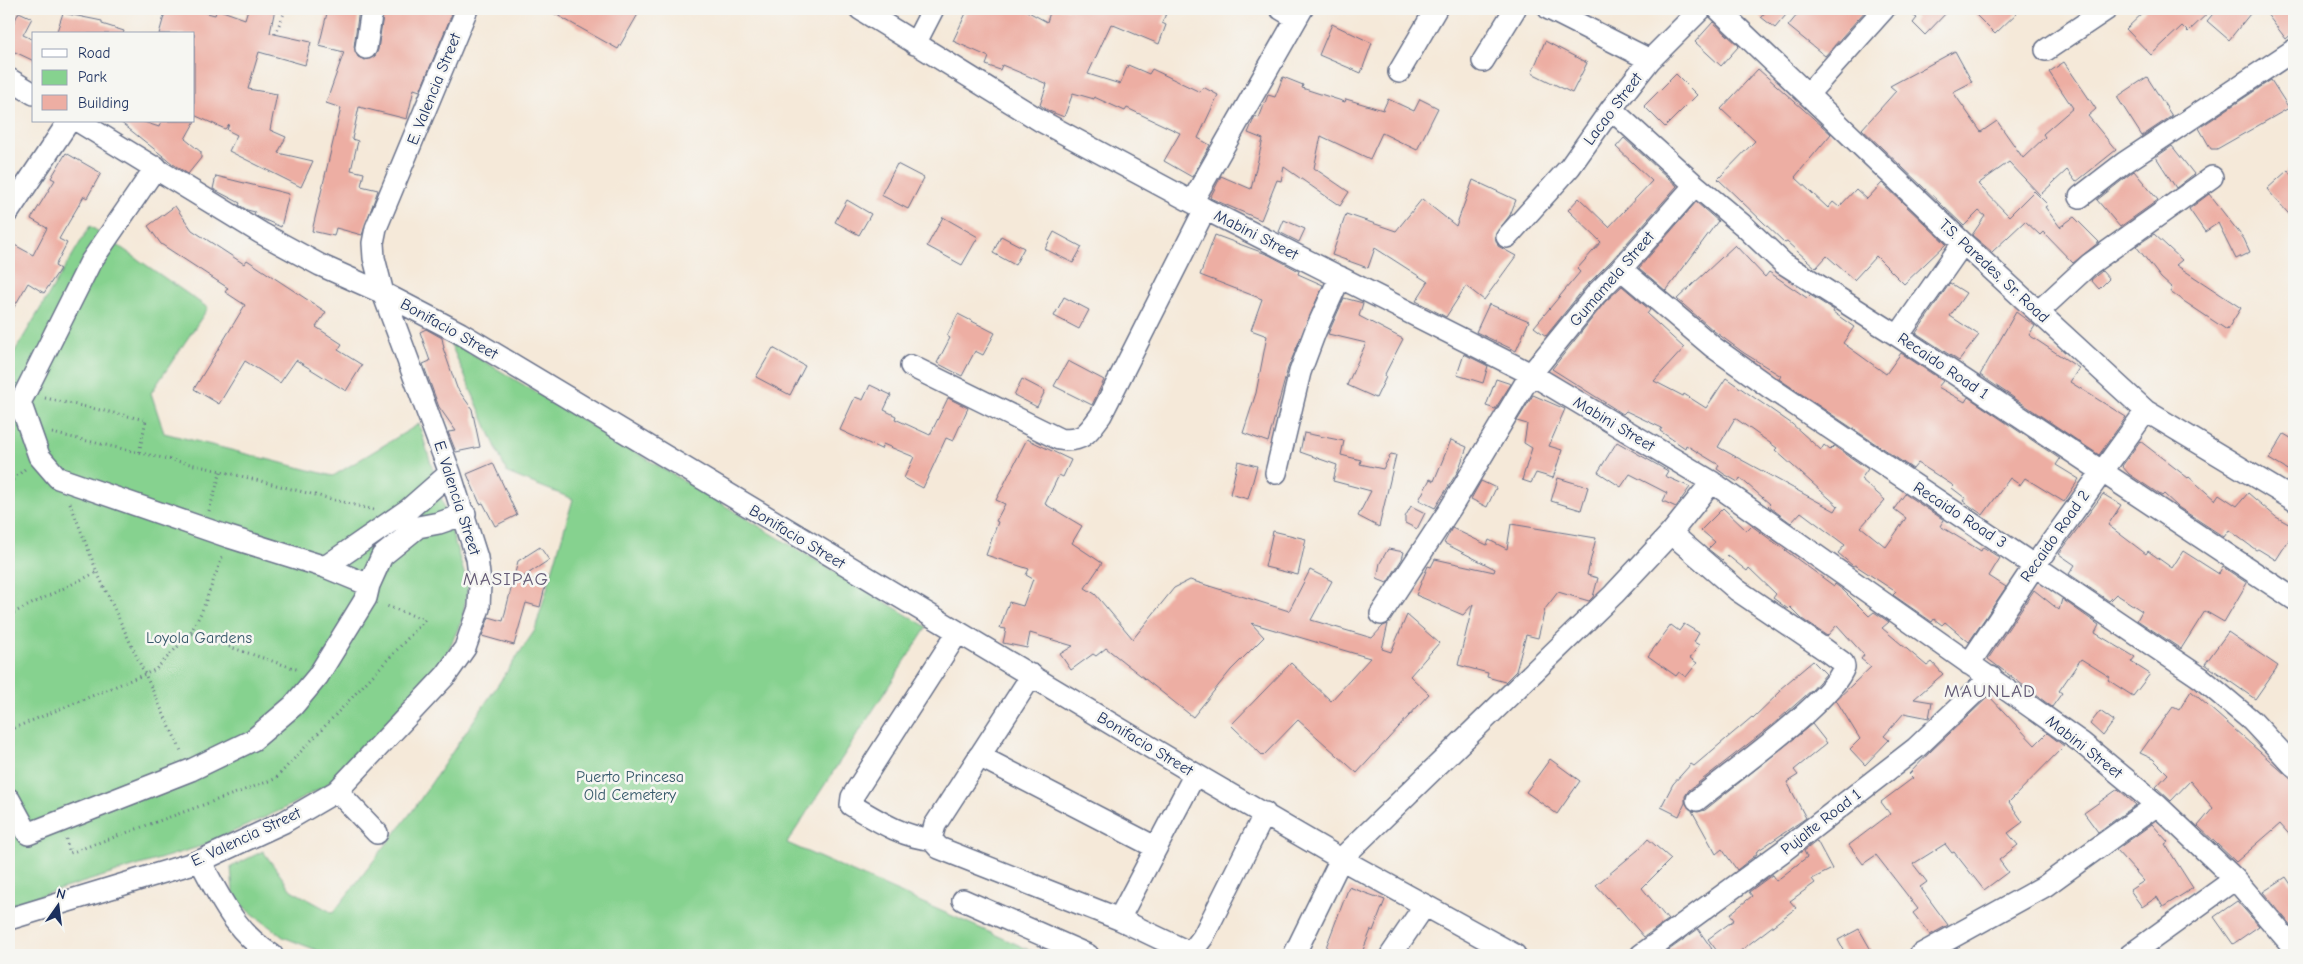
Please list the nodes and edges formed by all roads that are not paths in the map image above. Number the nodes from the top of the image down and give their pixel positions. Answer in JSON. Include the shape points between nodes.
{"nodes":[{"id":1,"x":372,"y":9,"type":"edge"},
{"id":2,"x":467,"y":9,"type":"edge"},
{"id":3,"x":860,"y":9,"type":"edge"},
{"id":4,"x":933,"y":9,"type":"edge"},
{"id":5,"x":1436,"y":9,"type":"edge"},
{"id":6,"x":1515,"y":9,"type":"edge"},
{"id":7,"x":1549,"y":9,"type":"edge"},
{"id":8,"x":1701,"y":9,"type":"edge"},
{"id":9,"x":1718,"y":9,"type":"edge"},
{"id":10,"x":1884,"y":9,"type":"edge"},
{"id":11,"x":2107,"y":9,"type":"edge"},
{"id":12,"x":1293,"y":12,"type":"edge"},
{"id":13,"x":915,"y":44,"type":"junction"},
{"id":14,"x":366,"y":48,"type":"dead end"},
{"id":15,"x":2046,"y":50,"type":"dead end"},
{"id":16,"x":2294,"y":50,"type":"edge"},
{"id":17,"x":1650,"y":60,"type":"junction"},
{"id":18,"x":1483,"y":61,"type":"dead end"},
{"id":19,"x":1398,"y":72,"type":"dead end"},
{"id":20,"x":9,"y":79,"type":"edge"},
{"id":21,"x":32,"y":93,"type":"edge"},
{"id":22,"x":1808,"y":94,"type":"junction"},
{"id":23,"x":1611,"y":109,"type":"junction"},
{"id":24,"x":68,"y":122,"type":"edge"},
{"id":25,"x":80,"y":122,"type":"edge"},
{"id":26,"x":156,"y":167,"type":"junction"},
{"id":27,"x":2212,"y":177,"type":"dead end"},
{"id":28,"x":1694,"y":185,"type":"junction"},
{"id":29,"x":2080,"y":197,"type":"dead end"},
{"id":30,"x":1198,"y":206,"type":"junction"},
{"id":31,"x":9,"y":211,"type":"edge"},
{"id":32,"x":1507,"y":237,"type":"dead end"},
{"id":33,"x":1963,"y":243,"type":"junction"},
{"id":34,"x":1621,"y":269,"type":"junction"},
{"id":35,"x":1340,"y":277,"type":"junction"},
{"id":36,"x":383,"y":293,"type":"junction"},
{"id":37,"x":2038,"y":312,"type":"junction"},
{"id":38,"x":1898,"y":336,"type":"junction"},
{"id":39,"x":911,"y":366,"type":"dead end"},
{"id":40,"x":1531,"y":374,"type":"junction"},
{"id":41,"x":18,"y":402,"type":"edge"},
{"id":42,"x":2146,"y":411,"type":"junction"},
{"id":43,"x":2100,"y":472,"type":"junction"},
{"id":44,"x":450,"y":473,"type":"junction"},
{"id":45,"x":1276,"y":473,"type":"dead end"},
{"id":46,"x":1712,"y":482,"type":"junction"},
{"id":47,"x":2294,"y":500,"type":"edge"},
{"id":48,"x":465,"y":514,"type":"junction"},
{"id":49,"x":413,"y":518,"type":"junction"},
{"id":50,"x":1671,"y":533,"type":"junction"},
{"id":51,"x":2034,"y":565,"type":"junction"},
{"id":52,"x":325,"y":567,"type":"junction"},
{"id":53,"x":368,"y":592,"type":"junction"},
{"id":54,"x":2294,"y":599,"type":"edge"},
{"id":55,"x":1381,"y":614,"type":"dead end"},
{"id":56,"x":958,"y":632,"type":"junction"},
{"id":57,"x":1970,"y":664,"type":"junction"},
{"id":58,"x":1032,"y":675,"type":"junction"},
{"id":59,"x":1990,"y":677,"type":"junction"},
{"id":60,"x":980,"y":756,"type":"junction"},
{"id":61,"x":2294,"y":766,"type":"edge"},
{"id":62,"x":1195,"y":774,"type":"junction"},
{"id":63,"x":337,"y":791,"type":"junction"},
{"id":64,"x":9,"y":799,"type":"edge"},
{"id":65,"x":1697,"y":800,"type":"dead end"},
{"id":66,"x":2157,"y":805,"type":"junction"},
{"id":67,"x":1265,"y":813,"type":"junction"},
{"id":68,"x":377,"y":833,"type":"dead end"},
{"id":69,"x":931,"y":839,"type":"junction"},
{"id":70,"x":1155,"y":847,"type":"junction"},
{"id":71,"x":1341,"y":859,"type":"junction"},
{"id":72,"x":200,"y":861,"type":"junction"},
{"id":73,"x":2235,"y":879,"type":"junction"},
{"id":74,"x":963,"y":900,"type":"dead end"},
{"id":75,"x":1425,"y":906,"type":"junction"},
{"id":76,"x":9,"y":919,"type":"edge"},
{"id":77,"x":1119,"y":919,"type":"junction"},
{"id":78,"x":2294,"y":948,"type":"edge"},
{"id":79,"x":1503,"y":952,"type":"edge"},
{"id":80,"x":272,"y":955,"type":"edge"},
{"id":81,"x":1088,"y":955,"type":"edge"},
{"id":82,"x":1294,"y":955,"type":"edge"},
{"id":83,"x":1391,"y":955,"type":"edge"},
{"id":84,"x":1641,"y":955,"type":"edge"},
{"id":85,"x":1920,"y":955,"type":"edge"},
{"id":86,"x":2130,"y":955,"type":"edge"}],
"edges":[{"from":1,"to":14,"type":"street"},
{"from":2,"to":36,"type":"street","name":"E. Valencia Street","via":[[376,228],[374,258]]},
{"from":3,"to":13,"type":"street","name":"Mabini Street"},
{"from":4,"to":13,"type":"street"},
{"from":5,"to":19,"type":"street"},
{"from":6,"to":18,"type":"street"},
{"from":7,"to":17,"type":"street"},
{"from":8,"to":17,"type":"street","name":"Lacao Street"},
{"from":9,"to":22,"type":"street","name":"T.S. Paredes, Sr. Road"},
{"from":10,"to":22,"type":"street"},
{"from":11,"to":15,"type":"street"},
{"from":12,"to":30,"type":"street"},
{"from":13,"to":30,"type":"street","name":"Mabini Street","via":[[1041,121]]},
{"from":16,"to":29,"type":"street","via":[[2124,163]]},
{"from":17,"to":23,"type":"street","name":"Lacao Street"},
{"from":20,"to":21,"type":"street"},
{"from":22,"to":33,"type":"street","name":"T.S. Paredes, Sr. Road"},
{"from":23,"to":28,"type":"street","name":"Recaido Road 1"},
{"from":23,"to":32,"type":"street","name":"Lacao Street","via":[[1570,167]]},
{"from":24,"to":31,"type":"street"},
{"from":25,"to":26,"type":"street","name":"Bonifacio Street"},
{"from":26,"to":36,"type":"street","name":"Bonifacio Street","via":[[261,233],[320,265]]},
{"from":26,"to":41,"type":"street","via":[[90,263]]},
{"from":27,"to":37,"type":"street","via":[[2090,264]]},
{"from":28,"to":34,"type":"street","name":"Gumamela Street"},
{"from":28,"to":38,"type":"street","name":"Recaido Road 1","via":[[1783,263]]},
{"from":30,"to":35,"type":"street","name":"Mabini Street"},
{"from":30,"to":39,"type":"street","via":[[1101,415],[1084,436],[1072,441],[1059,439]]},
{"from":33,"to":37,"type":"street","name":"T.S. Paredes, Sr. Road"},
{"from":33,"to":38,"type":"street"},
{"from":34,"to":40,"type":"street","name":"Gumamela Street","via":[[1596,294]]},
{"from":34,"to":51,"type":"street","name":"Recaido Road 3","via":[[1713,346],[1769,387]]},
{"from":35,"to":40,"type":"street","name":"Mabini Street"},
{"from":35,"to":45,"type":"street","via":[[1300,372]]},
{"from":36,"to":44,"type":"street","name":"E. Valencia Street"},
{"from":36,"to":56,"type":"street","name":"Bonifacio Street","via":[[460,334]]},
{"from":37,"to":42,"type":"street","name":"T.S. Paredes, Sr. Road"},
{"from":38,"to":43,"type":"street","name":"Recaido Road 1"},
{"from":40,"to":46,"type":"street","name":"Mabini Street"},
{"from":40,"to":55,"type":"street","name":"Gumamela Street","via":[[1450,509]]},
{"from":41,"to":52,"type":"street","via":[[39,456],[58,478]]},
{"from":42,"to":43,"type":"street","name":"Recaido Road 2"},
{"from":42,"to":47,"type":"street","name":"T.S. Paredes, Sr. Road"},
{"from":43,"to":51,"type":"street","name":"Recaido Road 2"},
{"from":43,"to":54,"type":"street","name":"Recaido Road 1"},
{"from":44,"to":48,"type":"street","name":"E. Valencia Street"},
{"from":44,"to":49,"type":"street"},
{"from":46,"to":50,"type":"street"},
{"from":46,"to":57,"type":"street","name":"Mabini Street"},
{"from":48,"to":49,"type":"street","via":[[438,523]]},
{"from":48,"to":63,"type":"street","name":"E. Valencia Street","via":[[480,583],[479,608],[465,648],[446,675]]},
{"from":49,"to":52,"type":"street","via":[[385,526]]},
{"from":49,"to":53,"type":"street","via":[[382,556]]},
{"from":50,"to":65,"type":"street","via":[[1737,590],[1824,649],[1844,667],[1836,683],[1788,728]]},
{"from":50,"to":71,"type":"street","via":[[1614,594]]},
{"from":51,"to":57,"type":"street","name":"Recaido Road 2"},
{"from":51,"to":61,"type":"street","name":"Recaido Road 3","via":[[2200,678],[2252,721]]},
{"from":52,"to":53,"type":"street"},
{"from":53,"to":64,"type":"street","via":[[318,676],[293,706],[253,740],[191,770],[28,834]]},
{"from":56,"to":58,"type":"street","name":"Bonifacio Street"},
{"from":56,"to":69,"type":"street","via":[[852,798],[851,805],[917,838]]},
{"from":57,"to":59,"type":"street","name":"Mabini Street"},
{"from":58,"to":60,"type":"street"},
{"from":58,"to":62,"type":"street","name":"Bonifacio Street"},
{"from":59,"to":66,"type":"street","name":"Mabini Street","via":[[2082,743]]},
{"from":59,"to":84,"type":"street","name":"Pujalte Road 1","via":[[1908,753],[1782,852]]},
{"from":60,"to":69,"type":"street","via":[[935,825]]},
{"from":60,"to":70,"type":"street"},
{"from":62,"to":67,"type":"street","name":"Bonifacio Street"},
{"from":62,"to":70,"type":"street"},
{"from":63,"to":68,"type":"street"},
{"from":63,"to":72,"type":"street","name":"E. Valencia Street","via":[[284,822]]},
{"from":66,"to":73,"type":"street","name":"Mabini Street"},
{"from":66,"to":85,"type":"street","via":[[2045,886]]},
{"from":67,"to":71,"type":"street","name":"Bonifacio Street"},
{"from":67,"to":77,"type":"street","via":[[1204,937],[1194,949],[1186,951]]},
{"from":69,"to":77,"type":"street","via":[[944,850]]},
{"from":70,"to":77,"type":"street"},
{"from":71,"to":75,"type":"street","name":"Bonifacio Street"},
{"from":71,"to":82,"type":"street"},
{"from":72,"to":76,"type":"street","name":"E. Valencia Street"},
{"from":72,"to":80,"type":"street","via":[[234,922],[255,944]]},
{"from":73,"to":78,"type":"street","name":"Mabini Street"},
{"from":73,"to":86,"type":"street"},
{"from":74,"to":81,"type":"street"},
{"from":75,"to":79,"type":"street","name":"Bonifacio Street"},
{"from":75,"to":83,"type":"street"}]}
